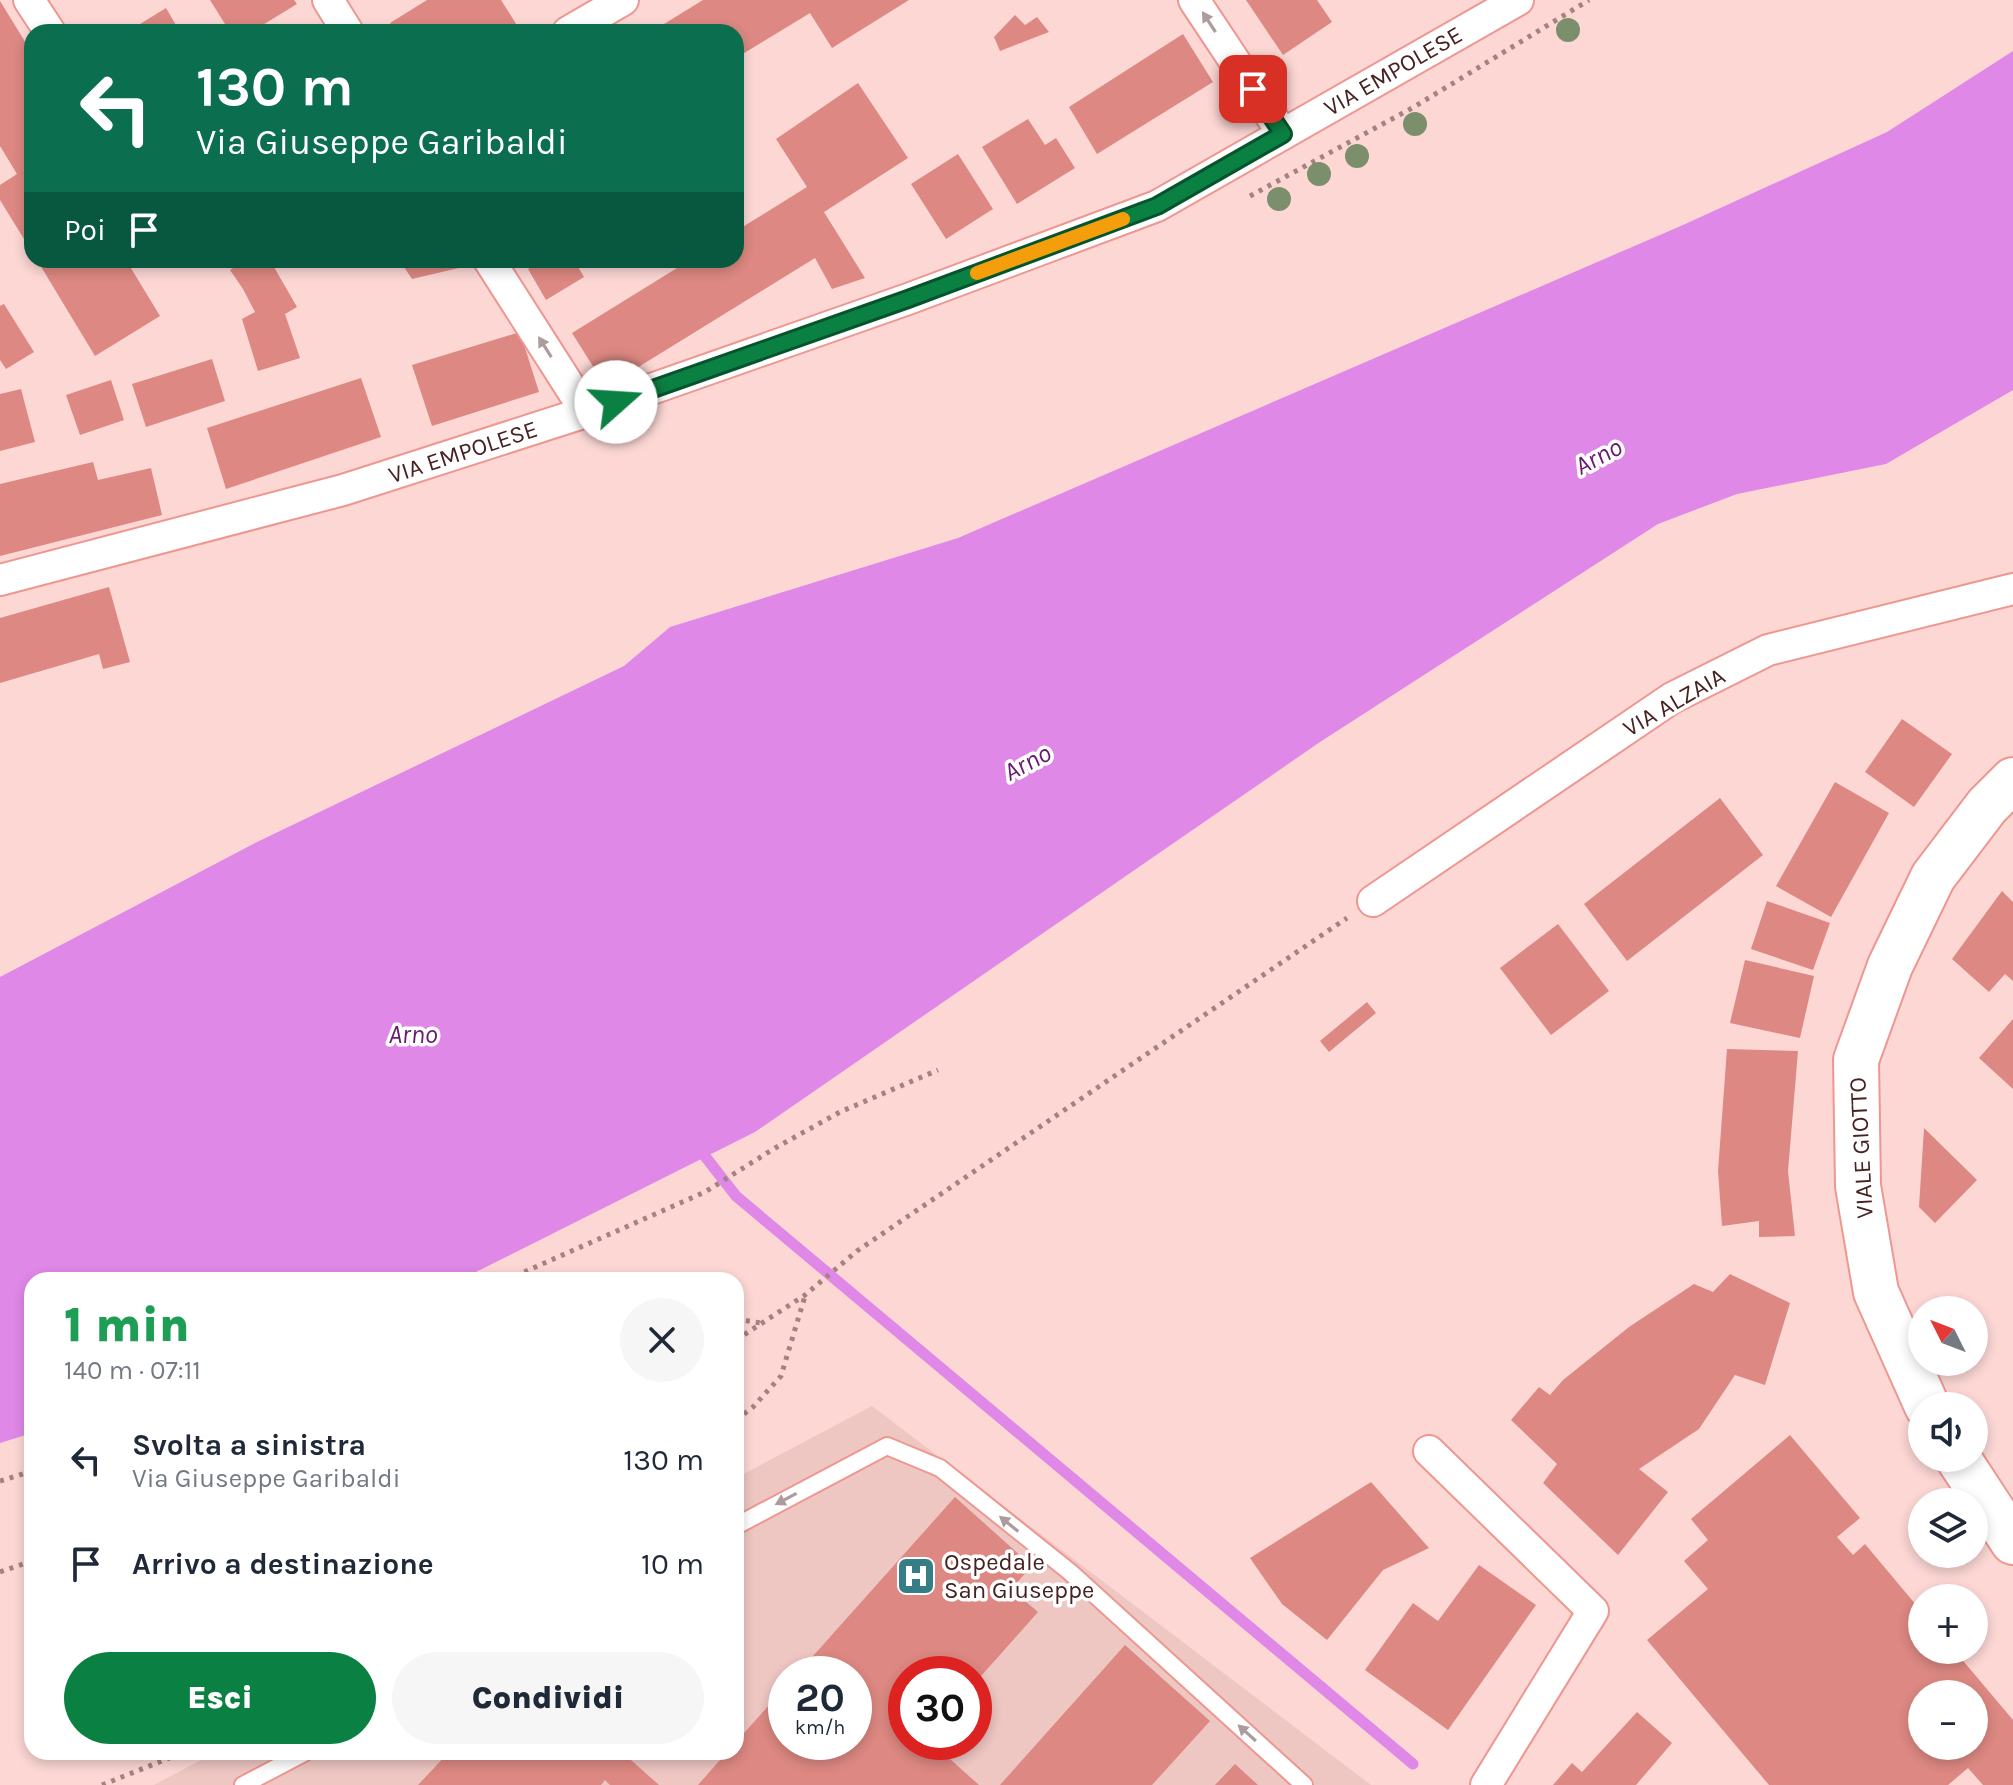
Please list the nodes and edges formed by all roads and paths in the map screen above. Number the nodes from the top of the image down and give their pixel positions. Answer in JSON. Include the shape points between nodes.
{"nodes":[{"id":1,"x":29,"y":0,"type":"edge"},
{"id":2,"x":623,"y":0,"type":"edge"},
{"id":3,"x":1194,"y":0,"type":"edge"},
{"id":4,"x":1518,"y":0,"type":"edge"},
{"id":5,"x":45,"y":24,"type":"edge"},
{"id":6,"x":582,"y":24,"type":"edge"},
{"id":7,"x":1283,"y":134,"type":"junction"},
{"id":8,"x":494,"y":268,"type":"edge"},
{"id":9,"x":586,"y":412,"type":"junction"},
{"id":10,"x":0,"y":580,"type":"edge"},
{"id":11,"x":2013,"y":589,"type":"edge"},
{"id":12,"x":2013,"y":780,"type":"edge"},
{"id":13,"x":1373,"y":901,"type":"joint"},
{"id":14,"x":938,"y":1070,"type":"dead end"},
{"id":15,"x":524,"y":1272,"type":"edge"},
{"id":16,"x":805,"y":1295,"type":"junction"},
{"id":17,"x":744,"y":1320,"type":"edge"},
{"id":18,"x":761,"y":1323,"type":"junction"},
{"id":19,"x":744,"y":1335,"type":"edge"},
{"id":20,"x":1921,"y":1392,"type":"edge"},
{"id":21,"x":744,"y":1414,"type":"edge"},
{"id":22,"x":1429,"y":1451,"type":"dead end"},
{"id":23,"x":1967,"y":1472,"type":"edge"},
{"id":24,"x":24,"y":1474,"type":"edge"},
{"id":25,"x":0,"y":1481,"type":"edge"},
{"id":26,"x":744,"y":1522,"type":"edge"},
{"id":27,"x":2013,"y":1542,"type":"edge"},
{"id":28,"x":24,"y":1564,"type":"edge"},
{"id":29,"x":0,"y":1572,"type":"edge"},
{"id":30,"x":164,"y":1760,"type":"edge"},
{"id":31,"x":291,"y":1760,"type":"edge"},
{"id":32,"x":102,"y":1785,"type":"edge"},
{"id":33,"x":243,"y":1785,"type":"edge"},
{"id":34,"x":1304,"y":1785,"type":"edge"},
{"id":35,"x":1486,"y":1785,"type":"edge"}],
"edges":[{"from":1,"to":5,"type":"street"},
{"from":2,"to":6,"type":"street"},
{"from":7,"to":3,"type":"street","one_way":true},
{"from":4,"to":7,"type":"street","name":"VIA EMPOLESE"},
{"from":7,"to":9,"type":"street","name":"VIA EMPOLESE","via":[[1157,206]]},
{"from":9,"to":8,"type":"street","one_way":true},
{"from":9,"to":10,"type":"street","name":"VIA EMPOLESE","via":[[343,490]]},
{"from":11,"to":13,"type":"street","name":"VIA ALZAIA","via":[[1768,650],[1672,698]]},
{"from":12,"to":20,"type":"main road","name":"VIALE GIOTTO","via":[[1933,877],[1890,966],[1856,1060],[1858,1186],[1876,1292]]},
{"from":13,"to":16,"type":"path","via":[[857,1251]]},
{"from":14,"to":15,"type":"path","via":[[840,1112],[714,1187]]},
{"from":16,"to":18,"type":"path"},
{"from":16,"to":21,"type":"path","via":[[781,1376]]},
{"from":17,"to":18,"type":"path"},
{"from":18,"to":19,"type":"path"},
{"from":22,"to":35,"type":"street","via":[[1593,1611]]},
{"from":23,"to":27,"type":"main road"},
{"from":24,"to":25,"type":"path"},
{"from":34,"to":26,"type":"lane","one_way":true,"via":[[1070,1572],[940,1468],[887,1446]]},
{"from":28,"to":29,"type":"path"},
{"from":30,"to":32,"type":"path"},
{"from":31,"to":33,"type":"lane"}]}
